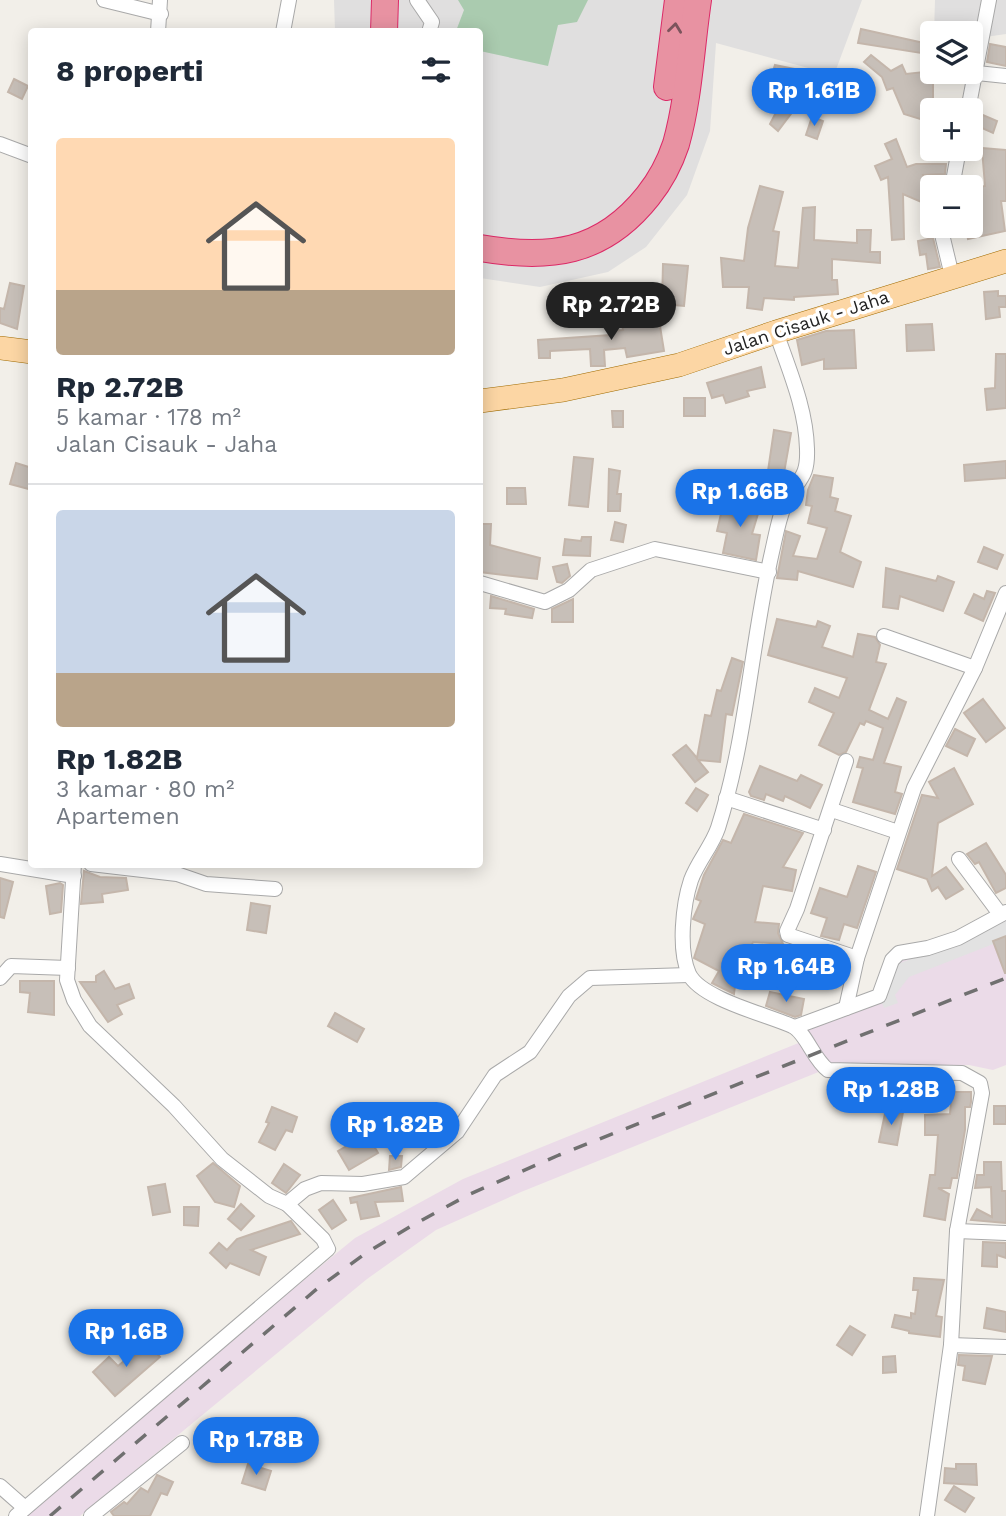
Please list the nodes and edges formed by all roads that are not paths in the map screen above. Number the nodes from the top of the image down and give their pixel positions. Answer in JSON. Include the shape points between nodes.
{"nodes":[{"id":1,"x":104,"y":0,"type":"edge"},
{"id":2,"x":289,"y":0,"type":"edge"},
{"id":3,"x":368,"y":0,"type":"edge"},
{"id":4,"x":385,"y":0,"type":"edge"},
{"id":5,"x":417,"y":0,"type":"edge"},
{"id":6,"x":678,"y":0,"type":"edge"},
{"id":7,"x":698,"y":0,"type":"edge"},
{"id":8,"x":989,"y":0,"type":"edge"},
{"id":9,"x":160,"y":7,"type":"edge"},
{"id":10,"x":158,"y":28,"type":"edge"},
{"id":11,"x":284,"y":28,"type":"edge"},
{"id":12,"x":367,"y":28,"type":"edge"},
{"id":13,"x":384,"y":28,"type":"edge"},
{"id":14,"x":430,"y":28,"type":"edge"},
{"id":15,"x":983,"y":36,"type":"edge"},
{"id":16,"x":983,"y":74,"type":"edge"},
{"id":17,"x":1006,"y":76,"type":"edge"},
{"id":18,"x":0,"y":144,"type":"edge"},
{"id":19,"x":28,"y":154,"type":"edge"},
{"id":20,"x":483,"y":230,"type":"edge"},
{"id":21,"x":943,"y":238,"type":"edge"},
{"id":22,"x":483,"y":249,"type":"edge"},
{"id":23,"x":1006,"y":261,"type":"edge"},
{"id":24,"x":952,"y":276,"type":"junction"},
{"id":25,"x":776,"y":332,"type":"junction"},
{"id":26,"x":0,"y":348,"type":"edge"},
{"id":27,"x":28,"y":352,"type":"edge"},
{"id":28,"x":483,"y":401,"type":"edge"},
{"id":29,"x":769,"y":572,"type":"junction"},
{"id":30,"x":483,"y":584,"type":"edge"},
{"id":31,"x":1006,"y":593,"type":"edge"},
{"id":32,"x":884,"y":636,"type":"dead end"},
{"id":33,"x":975,"y":668,"type":"junction"},
{"id":34,"x":846,"y":761,"type":"dead end"},
{"id":35,"x":726,"y":798,"type":"junction"},
{"id":36,"x":832,"y":810,"type":"junction"},
{"id":37,"x":824,"y":831,"type":"junction"},
{"id":38,"x":898,"y":832,"type":"junction"},
{"id":39,"x":959,"y":859,"type":"dead end"},
{"id":40,"x":0,"y":864,"type":"edge"},
{"id":41,"x":28,"y":866,"type":"edge"},
{"id":42,"x":49,"y":868,"type":"edge"},
{"id":43,"x":125,"y":868,"type":"edge"},
{"id":44,"x":74,"y":870,"type":"edge"},
{"id":45,"x":275,"y":889,"type":"dead end"},
{"id":46,"x":1003,"y":913,"type":"edge"},
{"id":47,"x":857,"y":958,"type":"junction"},
{"id":48,"x":68,"y":968,"type":"junction"},
{"id":49,"x":689,"y":975,"type":"junction"},
{"id":50,"x":0,"y":978,"type":"edge"},
{"id":51,"x":846,"y":1009,"type":"junction"},
{"id":52,"x":795,"y":1027,"type":"junction"},
{"id":53,"x":287,"y":1205,"type":"junction"},
{"id":54,"x":957,"y":1231,"type":"junction"},
{"id":55,"x":1006,"y":1233,"type":"edge"},
{"id":56,"x":951,"y":1345,"type":"junction"},
{"id":57,"x":1006,"y":1347,"type":"edge"},
{"id":58,"x":182,"y":1443,"type":"dead end"},
{"id":59,"x":0,"y":1486,"type":"edge"},
{"id":60,"x":21,"y":1512,"type":"edge"},
{"id":61,"x":91,"y":1516,"type":"edge"},
{"id":62,"x":927,"y":1516,"type":"edge"}],
"edges":[{"from":1,"to":9,"type":"street"},
{"from":2,"to":11,"type":"street"},
{"from":3,"to":12,"type":"highway"},
{"from":4,"to":13,"type":"highway"},
{"from":5,"to":14,"type":"street","via":[[429,13]]},
{"from":20,"to":6,"type":"highway","one_way":true,"via":[[520,237],[559,235],[595,222],[622,201],[644,172],[659,139]]},
{"from":7,"to":22,"type":"highway","via":[[676,144],[659,181],[635,213],[604,238],[563,252],[519,255]]},
{"from":8,"to":15,"type":"street"},
{"from":9,"to":10,"type":"street"},
{"from":16,"to":17,"type":"street"},
{"from":18,"to":19,"type":"street"},
{"from":21,"to":24,"type":"street"},
{"from":23,"to":24,"type":"main road","name":"Jalan Cisauk - Jaha"},
{"from":24,"to":25,"type":"main road","name":"Jalan Cisauk - Jaha"},
{"from":25,"to":28,"type":"main road","name":"Jalan Cisauk - Jaha","via":[[679,365],[598,384]]},
{"from":25,"to":29,"type":"street","via":[[798,394],[807,450],[805,477],[788,497]]},
{"from":26,"to":27,"type":"main road"},
{"from":29,"to":30,"type":"street","via":[[654,548],[591,570],[569,590],[545,602]]},
{"from":29,"to":35,"type":"street","via":[[745,723]]},
{"from":31,"to":33,"type":"street"},
{"from":32,"to":33,"type":"street"},
{"from":33,"to":38,"type":"street","via":[[914,789]]},
{"from":34,"to":36,"type":"street"},
{"from":35,"to":37,"type":"street"},
{"from":35,"to":49,"type":"street","via":[[717,830],[689,889],[684,923]]},
{"from":36,"to":37,"type":"street"},
{"from":36,"to":38,"type":"street"},
{"from":37,"to":47,"type":"street","via":[[788,935]]},
{"from":38,"to":47,"type":"street"},
{"from":39,"to":46,"type":"street"},
{"from":40,"to":41,"type":"street"},
{"from":42,"to":44,"type":"street"},
{"from":43,"to":45,"type":"street","via":[[177,874],[206,884]]},
{"from":44,"to":48,"type":"street"},
{"from":46,"to":51,"type":"street","via":[[958,938],[899,953],[879,996]]},
{"from":47,"to":51,"type":"street"},
{"from":48,"to":50,"type":"street","via":[[11,966]]},
{"from":48,"to":53,"type":"street","via":[[74,1000],[90,1026],[222,1159]]},
{"from":49,"to":52,"type":"street","via":[[730,1003]]},
{"from":49,"to":53,"type":"street","via":[[590,978],[569,996],[530,1052],[495,1076],[457,1132],[404,1177],[363,1184],[321,1182]]},
{"from":51,"to":52,"type":"street"},
{"from":52,"to":54,"type":"street","via":[[816,1061],[836,1073],[962,1073],[980,1083],[982,1093]]},
{"from":53,"to":60,"type":"street","via":[[328,1249]]},
{"from":54,"to":55,"type":"street"},
{"from":54,"to":56,"type":"street"},
{"from":56,"to":57,"type":"street"},
{"from":56,"to":62,"type":"street"},
{"from":58,"to":61,"type":"street"},
{"from":59,"to":60,"type":"street"}]}
